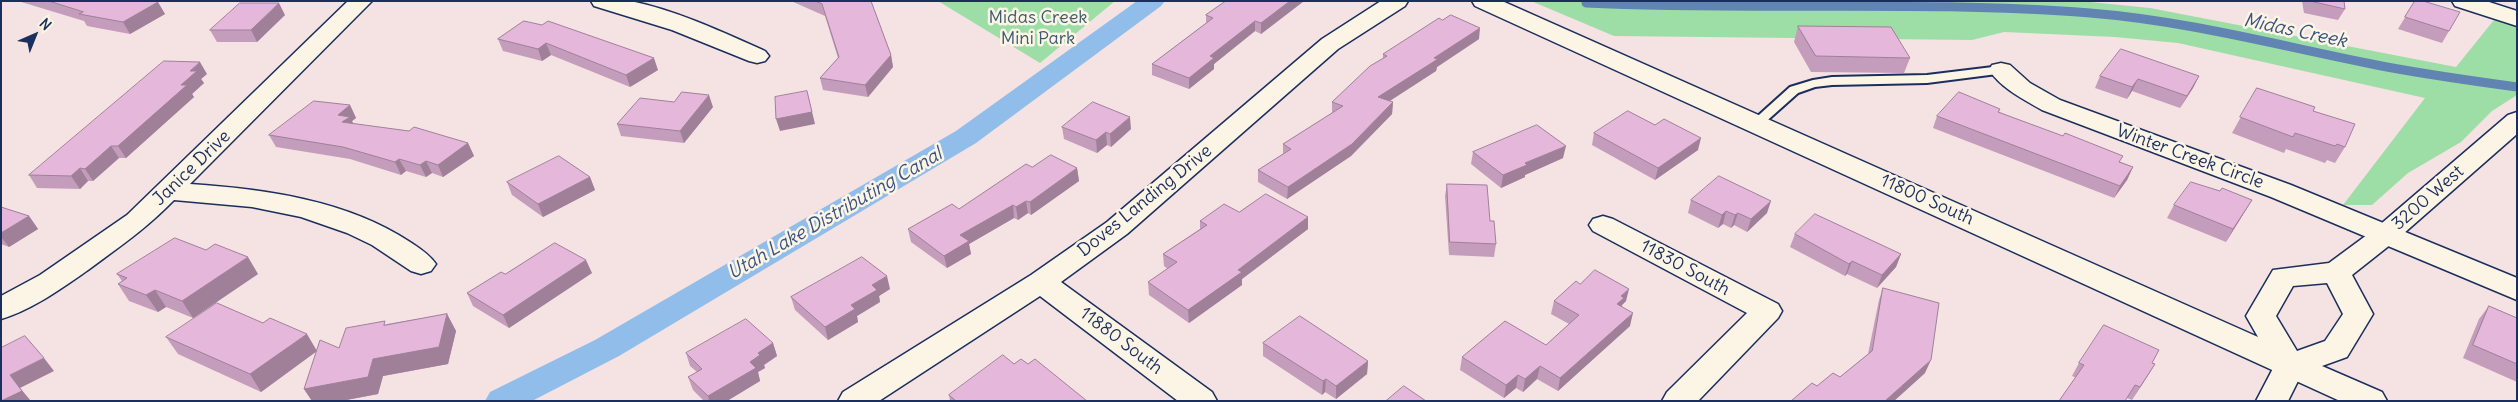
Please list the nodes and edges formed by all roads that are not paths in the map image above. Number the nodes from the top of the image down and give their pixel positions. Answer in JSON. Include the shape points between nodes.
{"nodes":[{"id":1,"x":361,"y":1,"type":"edge"},
{"id":2,"x":602,"y":1,"type":"edge"},
{"id":3,"x":1397,"y":1,"type":"edge"},
{"id":4,"x":1483,"y":1,"type":"edge"},
{"id":5,"x":2463,"y":1,"type":"edge"},
{"id":6,"x":2517,"y":19,"type":"edge"},
{"id":7,"x":757,"y":56,"type":"dead end"},
{"id":8,"x":2001,"y":70,"type":"joint"},
{"id":9,"x":2517,"y":120,"type":"edge"},
{"id":10,"x":1756,"y":123,"type":"junction"},
{"id":11,"x":170,"y":190,"type":"junction"},
{"id":12,"x":1604,"y":225,"type":"dead end"},
{"id":13,"x":2385,"y":235,"type":"junction"},
{"id":14,"x":421,"y":264,"type":"dead end"},
{"id":15,"x":2336,"y":272,"type":"junction"},
{"id":16,"x":1041,"y":282,"type":"junction"},
{"id":17,"x":2517,"y":290,"type":"edge"},
{"id":18,"x":1,"y":309,"type":"edge"},
{"id":19,"x":2290,"y":365,"type":"junction"},
{"id":20,"x":854,"y":401,"type":"edge"},
{"id":21,"x":1201,"y":401,"type":"edge"},
{"id":22,"x":1678,"y":401,"type":"edge"},
{"id":23,"x":2272,"y":401,"type":"edge"},
{"id":24,"x":2371,"y":401,"type":"edge"}],
"edges":[{"from":1,"to":11,"type":"street","name":"Janice Drive"},
{"from":2,"to":7,"type":"street","via":[[706,32]]},
{"from":3,"to":16,"type":"street","name":"Doves Landing Drive","via":[[1330,44],[1123,223]]},
{"from":4,"to":10,"type":"street","name":"11800 South"},
{"from":5,"to":6,"type":"street"},
{"from":8,"to":10,"type":"lane","via":[[1926,79],[1813,84],[1794,90]]},
{"from":8,"to":13,"type":"street","name":"Winter Creek Circle","via":[[2021,88],[2051,106],[2281,191]]},
{"from":9,"to":13,"type":"street","name":"3200 West"},
{"from":10,"to":19,"type":"street","name":"11800 South"},
{"from":11,"to":14,"type":"street","via":[[251,197],[322,213],[383,239]]},
{"from":11,"to":18,"type":"street","name":"Janice Drive","via":[[137,221],[94,253]]},
{"from":12,"to":22,"type":"street","name":"11830 South","via":[[1767,311]]},
{"from":13,"to":15,"type":"street","name":"3200 West"},
{"from":13,"to":17,"type":"street","name":"Winter Creek Circle"},
{"from":15,"to":19,"type":"street","via":[[2358,314],[2336,349]]},
{"from":15,"to":19,"type":"street","via":[[2283,277],[2261,316]]},
{"from":16,"to":20,"type":"street","name":"Doves Landing Drive"},
{"from":16,"to":21,"type":"street","name":"11880 South"},
{"from":19,"to":23,"type":"street"},
{"from":19,"to":24,"type":"street","name":"11800 South"}]}
